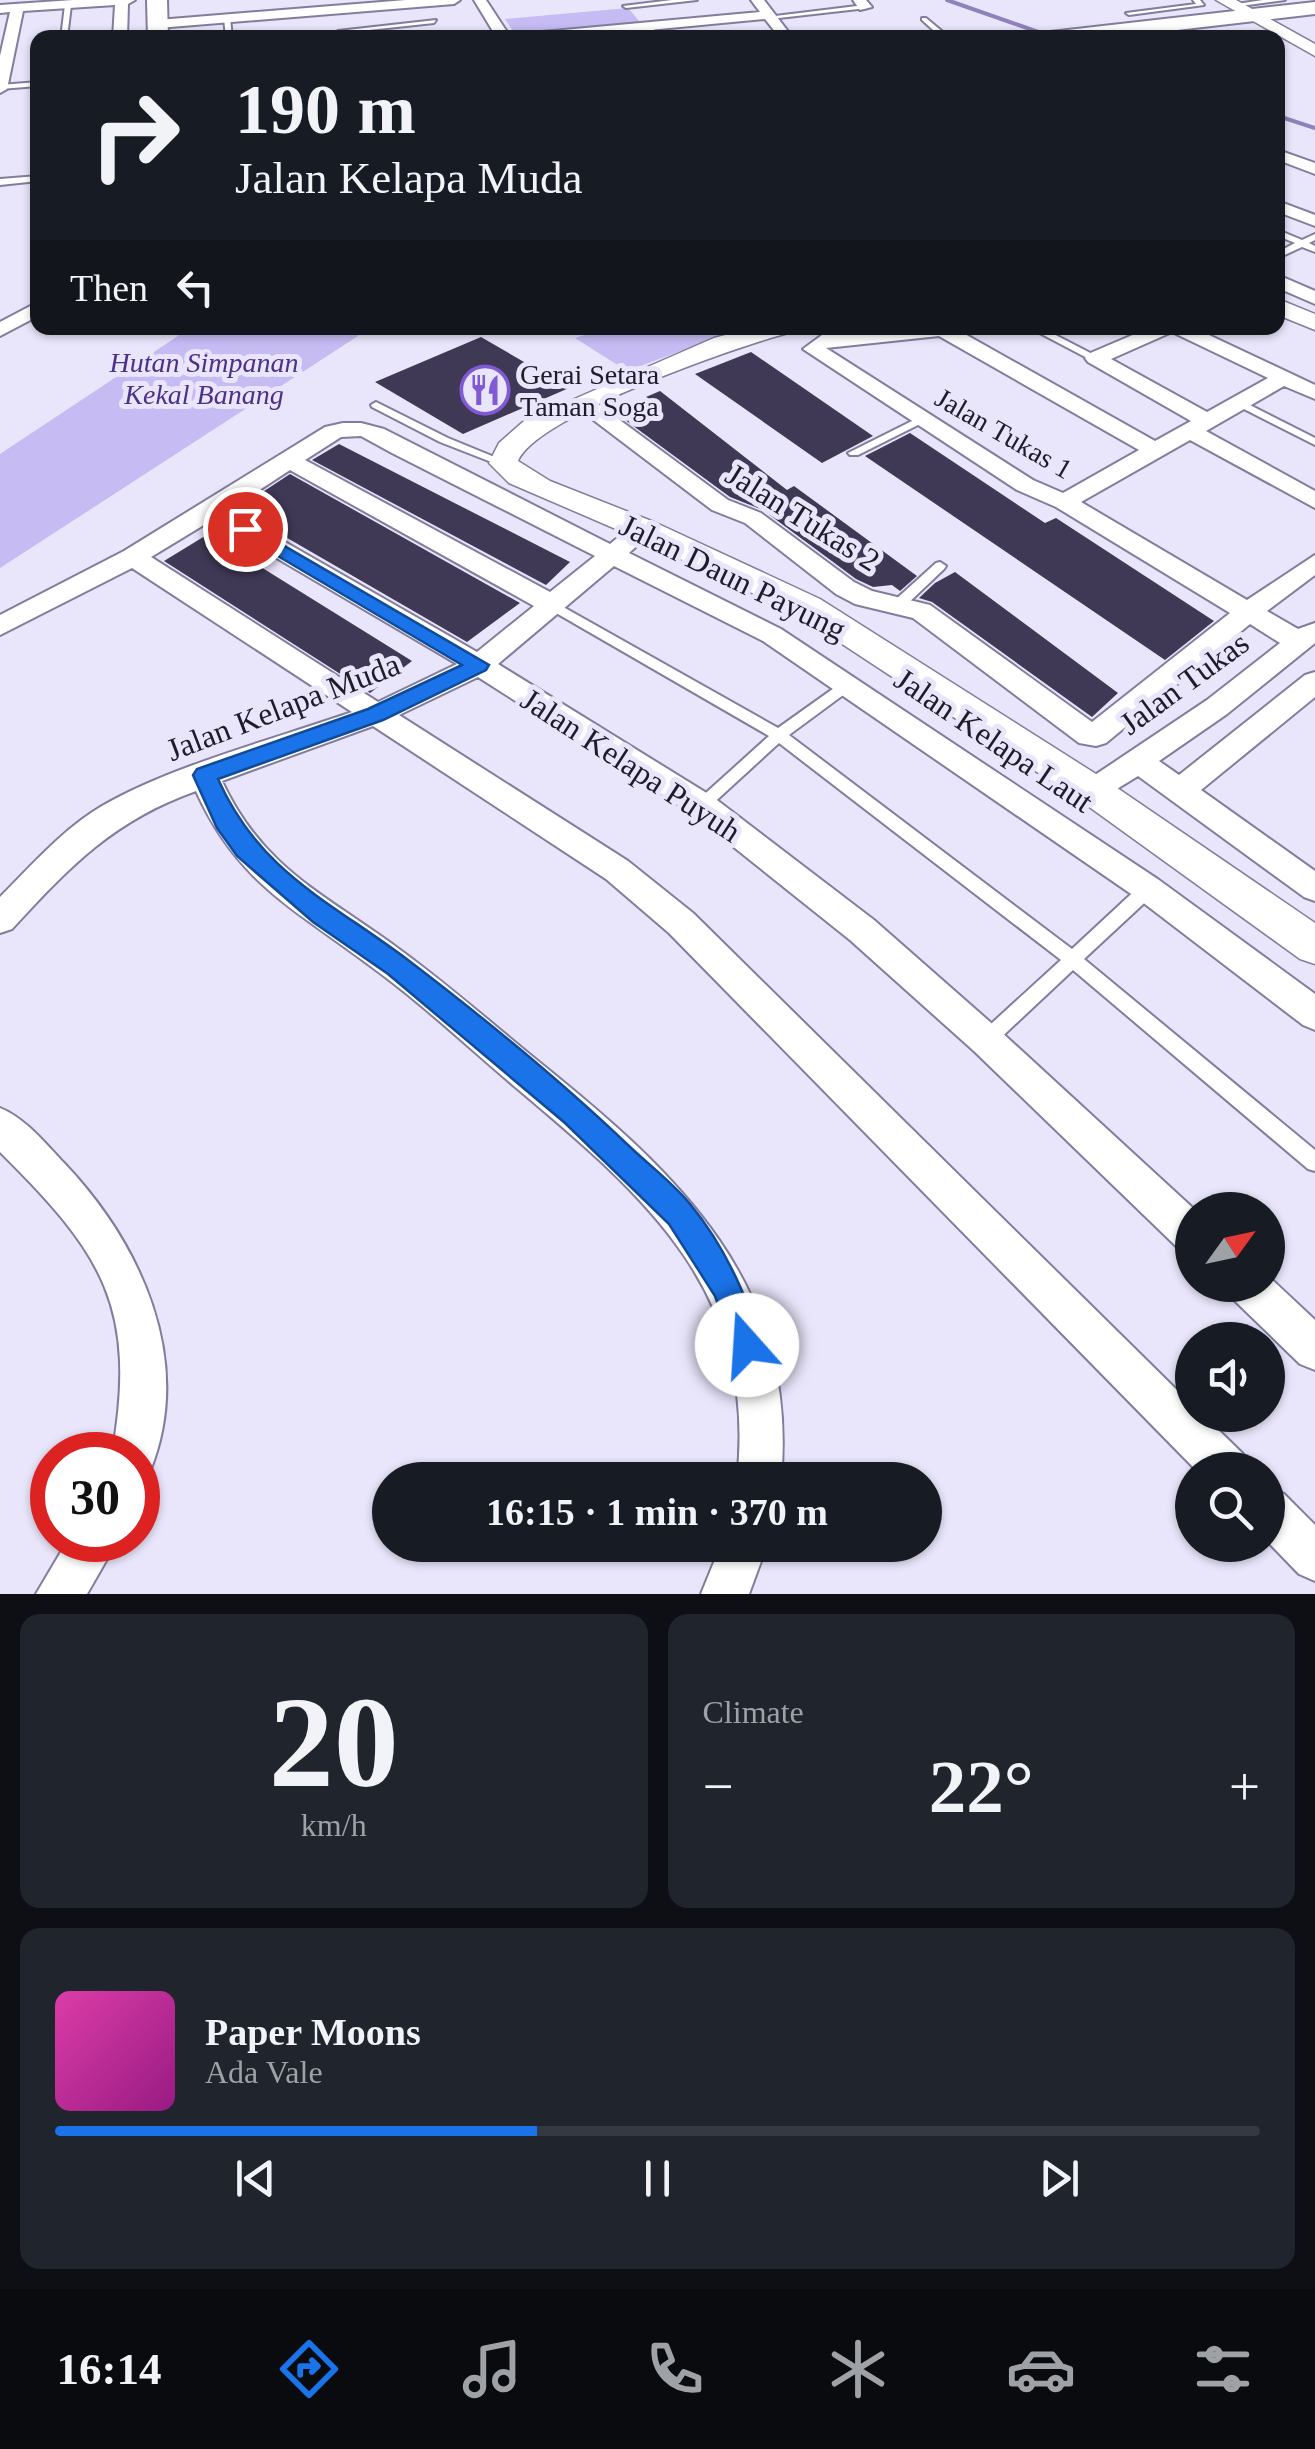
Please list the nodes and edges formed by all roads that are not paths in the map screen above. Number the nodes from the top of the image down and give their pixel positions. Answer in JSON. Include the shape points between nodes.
{"nodes":[{"id":1,"x":126,"y":0,"type":"edge"},
{"id":2,"x":157,"y":0,"type":"edge"},
{"id":3,"x":454,"y":0,"type":"edge"},
{"id":4,"x":480,"y":0,"type":"edge"},
{"id":5,"x":694,"y":0,"type":"edge"},
{"id":6,"x":757,"y":0,"type":"edge"},
{"id":7,"x":802,"y":0,"type":"edge"},
{"id":8,"x":1196,"y":0,"type":"edge"},
{"id":9,"x":1282,"y":0,"type":"edge"},
{"id":10,"x":427,"y":2,"type":"edge"},
{"id":11,"x":862,"y":4,"type":"edge"},
{"id":12,"x":68,"y":5,"type":"junction"},
{"id":13,"x":626,"y":6,"type":"dead end"},
{"id":14,"x":1236,"y":6,"type":"edge"},
{"id":15,"x":17,"y":8,"type":"junction"},
{"id":16,"x":1315,"y":8,"type":"edge"},
{"id":17,"x":0,"y":9,"type":"edge"},
{"id":18,"x":1170,"y":10,"type":"junction"},
{"id":19,"x":812,"y":12,"type":"junction"},
{"id":20,"x":1129,"y":13,"type":"dead end"},
{"id":21,"x":769,"y":16,"type":"junction"},
{"id":22,"x":227,"y":18,"type":"junction"},
{"id":23,"x":924,"y":18,"type":"dead end"},
{"id":24,"x":434,"y":21,"type":"junction"},
{"id":25,"x":1190,"y":22,"type":"junction"},
{"id":26,"x":648,"y":26,"type":"junction"},
{"id":27,"x":65,"y":30,"type":"edge"},
{"id":28,"x":121,"y":30,"type":"edge"},
{"id":29,"x":158,"y":30,"type":"edge"},
{"id":30,"x":163,"y":30,"type":"edge"},
{"id":31,"x":228,"y":30,"type":"edge"},
{"id":32,"x":341,"y":30,"type":"dead end"},
{"id":33,"x":439,"y":30,"type":"edge"},
{"id":34,"x":499,"y":30,"type":"edge"},
{"id":35,"x":603,"y":30,"type":"edge"},
{"id":36,"x":652,"y":30,"type":"edge"},
{"id":37,"x":782,"y":30,"type":"edge"},
{"id":38,"x":938,"y":30,"type":"edge"},
{"id":39,"x":1120,"y":30,"type":"edge"},
{"id":40,"x":1278,"y":30,"type":"edge"},
{"id":41,"x":1285,"y":34,"type":"edge"},
{"id":42,"x":1315,"y":51,"type":"edge"},
{"id":43,"x":30,"y":85,"type":"edge"},
{"id":44,"x":0,"y":88,"type":"edge"},
{"id":45,"x":1315,"y":146,"type":"edge"},
{"id":46,"x":1286,"y":158,"type":"edge"},
{"id":47,"x":1315,"y":169,"type":"edge"},
{"id":48,"x":30,"y":179,"type":"edge"},
{"id":49,"x":0,"y":182,"type":"edge"},
{"id":50,"x":1285,"y":209,"type":"edge"},
{"id":51,"x":1315,"y":221,"type":"edge"},
{"id":52,"x":1285,"y":236,"type":"edge"},
{"id":53,"x":1315,"y":237,"type":"edge"},
{"id":54,"x":1302,"y":244,"type":"junction"},
{"id":55,"x":1315,"y":249,"type":"edge"},
{"id":56,"x":1285,"y":252,"type":"edge"},
{"id":57,"x":1285,"y":284,"type":"edge"},
{"id":58,"x":1315,"y":298,"type":"edge"},
{"id":59,"x":1285,"y":309,"type":"edge"},
{"id":60,"x":30,"y":313,"type":"edge"},
{"id":61,"x":1315,"y":323,"type":"edge"},
{"id":62,"x":0,"y":330,"type":"edge"},
{"id":63,"x":753,"y":335,"type":"edge"},
{"id":64,"x":885,"y":335,"type":"edge"},
{"id":65,"x":963,"y":335,"type":"edge"},
{"id":66,"x":1049,"y":335,"type":"edge"},
{"id":67,"x":1148,"y":335,"type":"edge"},
{"id":68,"x":1193,"y":335,"type":"edge"},
{"id":69,"x":1095,"y":358,"type":"junction"},
{"id":70,"x":1284,"y":378,"type":"junction"},
{"id":71,"x":1315,"y":393,"type":"edge"},
{"id":72,"x":582,"y":403,"type":"junction"},
{"id":73,"x":1240,"y":403,"type":"junction"},
{"id":74,"x":376,"y":405,"type":"dead end"},
{"id":75,"x":920,"y":420,"type":"junction"},
{"id":76,"x":1197,"y":426,"type":"junction"},
{"id":77,"x":1315,"y":442,"type":"edge"},
{"id":78,"x":1156,"y":450,"type":"junction"},
{"id":79,"x":854,"y":453,"type":"dead end"},
{"id":80,"x":290,"y":461,"type":"junction"},
{"id":81,"x":502,"y":463,"type":"junction"},
{"id":82,"x":1315,"y":501,"type":"edge"},
{"id":83,"x":1064,"y":502,"type":"junction"},
{"id":84,"x":212,"y":510,"type":"junction"},
{"id":85,"x":643,"y":530,"type":"junction"},
{"id":86,"x":614,"y":554,"type":"junction"},
{"id":87,"x":133,"y":557,"type":"junction"},
{"id":88,"x":1315,"y":564,"type":"edge"},
{"id":89,"x":940,"y":566,"type":"dead end"},
{"id":90,"x":549,"y":604,"type":"junction"},
{"id":91,"x":899,"y":604,"type":"junction"},
{"id":92,"x":1249,"y":611,"type":"junction"},
{"id":93,"x":0,"y":626,"type":"edge"},
{"id":94,"x":1307,"y":636,"type":"edge"},
{"id":95,"x":479,"y":665,"type":"junction"},
{"id":96,"x":1315,"y":682,"type":"edge"},
{"id":97,"x":849,"y":684,"type":"junction"},
{"id":98,"x":376,"y":714,"type":"junction"},
{"id":99,"x":779,"y":734,"type":"junction"},
{"id":100,"x":1138,"y":761,"type":"junction"},
{"id":101,"x":204,"y":775,"type":"junction"},
{"id":102,"x":1180,"y":790,"type":"junction"},
{"id":103,"x":1094,"y":792,"type":"junction"},
{"id":104,"x":702,"y":805,"type":"junction"},
{"id":105,"x":1148,"y":888,"type":"junction"},
{"id":106,"x":1315,"y":888,"type":"edge"},
{"id":107,"x":0,"y":918,"type":"edge"},
{"id":108,"x":1315,"y":946,"type":"edge"},
{"id":109,"x":1075,"y":960,"type":"junction"},
{"id":110,"x":1315,"y":1014,"type":"edge"},
{"id":111,"x":986,"y":1040,"type":"junction"},
{"id":112,"x":0,"y":1126,"type":"edge"},
{"id":113,"x":1315,"y":1162,"type":"edge"},
{"id":114,"x":1175,"y":1218,"type":"edge"},
{"id":115,"x":1265,"y":1302,"type":"edge"},
{"id":116,"x":1315,"y":1349,"type":"edge"},
{"id":117,"x":138,"y":1432,"type":"edge"},
{"id":118,"x":1209,"y":1452,"type":"edge"},
{"id":119,"x":762,"y":1462,"type":"edge"},
{"id":120,"x":1285,"y":1527,"type":"edge"},
{"id":121,"x":1315,"y":1558,"type":"edge"},
{"id":122,"x":80,"y":1562,"type":"edge"},
{"id":123,"x":737,"y":1562,"type":"edge"},
{"id":124,"x":60,"y":1594,"type":"edge"},
{"id":125,"x":725,"y":1594,"type":"edge"}],
"edges":[{"from":1,"to":12,"type":"street"},
{"from":1,"to":28,"type":"street"},
{"from":2,"to":29,"type":"main road"},
{"from":3,"to":10,"type":"street"},
{"from":4,"to":34,"type":"street"},
{"from":5,"to":13,"type":"lane"},
{"from":6,"to":21,"type":"street"},
{"from":7,"to":19,"type":"lane"},
{"from":8,"to":18,"type":"lane","via":[[1200,5]]},
{"from":9,"to":14,"type":"lane"},
{"from":10,"to":22,"type":"street"},
{"from":10,"to":24,"type":"lane"},
{"from":11,"to":19,"type":"lane"},
{"from":12,"to":15,"type":"street"},
{"from":12,"to":27,"type":"lane"},
{"from":14,"to":16,"type":"main road"},
{"from":14,"to":25,"type":"main road"},
{"from":14,"to":40,"type":"street"},
{"from":15,"to":17,"type":"street"},
{"from":15,"to":44,"type":"street"},
{"from":18,"to":20,"type":"lane"},
{"from":18,"to":25,"type":"lane"},
{"from":19,"to":21,"type":"lane"},
{"from":21,"to":26,"type":"street"},
{"from":21,"to":37,"type":"street"},
{"from":22,"to":30,"type":"street"},
{"from":22,"to":31,"type":"lane"},
{"from":23,"to":38,"type":"lane"},
{"from":24,"to":32,"type":"lane"},
{"from":24,"to":33,"type":"lane"},
{"from":25,"to":39,"type":"main road"},
{"from":26,"to":35,"type":"street"},
{"from":26,"to":36,"type":"lane"},
{"from":41,"to":42,"type":"street"},
{"from":43,"to":44,"type":"lane"},
{"from":45,"to":46,"type":"street"},
{"from":46,"to":47,"type":"street"},
{"from":48,"to":49,"type":"lane"},
{"from":50,"to":51,"type":"street"},
{"from":52,"to":54,"type":"lane"},
{"from":53,"to":54,"type":"lane"},
{"from":54,"to":55,"type":"lane"},
{"from":54,"to":56,"type":"lane"},
{"from":57,"to":58,"type":"street"},
{"from":59,"to":61,"type":"street"},
{"from":60,"to":62,"type":"street"},
{"from":63,"to":72,"type":"street"},
{"from":64,"to":75,"type":"street","name":"Jalan Tukas 1","via":[[822,341],[814,348]]},
{"from":65,"to":78,"type":"street"},
{"from":66,"to":69,"type":"lane"},
{"from":67,"to":69,"type":"street"},
{"from":68,"to":70,"type":"street"},
{"from":69,"to":76,"type":"street"},
{"from":70,"to":71,"type":"street"},
{"from":70,"to":73,"type":"street"},
{"from":72,"to":81,"type":"street","via":[[534,427]]},
{"from":72,"to":91,"type":"street","name":"Jalan Tukas 2","via":[[844,588]]},
{"from":73,"to":76,"type":"street"},
{"from":73,"to":77,"type":"lane"},
{"from":74,"to":81,"type":"lane"},
{"from":75,"to":79,"type":"lane"},
{"from":75,"to":83,"type":"street","name":"Jalan Tukas 1"},
{"from":76,"to":78,"type":"street"},
{"from":76,"to":82,"type":"street"},
{"from":78,"to":83,"type":"street"},
{"from":80,"to":84,"type":"street","name":"Jalan Kelapa Laut"},
{"from":80,"to":86,"type":"street","name":"Jalan Kelapa Laut","via":[[333,432],[368,428]]},
{"from":80,"to":90,"type":"street"},
{"from":81,"to":85,"type":"street","name":"Jalan Daun Payung","via":[[540,488]]},
{"from":83,"to":92,"type":"street","name":"Jalan Tukas 1"},
{"from":84,"to":87,"type":"street"},
{"from":84,"to":95,"type":"street","name":"Jalan Kelapa Puyuh"},
{"from":85,"to":86,"type":"street","name":"Jalan Kelapa Muda"},
{"from":85,"to":103,"type":"street","name":"Jalan Daun Payung","via":[[809,607]]},
{"from":86,"to":90,"type":"street","name":"Jalan Kelapa Muda"},
{"from":86,"to":97,"type":"street","name":"Jalan Kelapa Laut","via":[[772,635]]},
{"from":87,"to":93,"type":"street"},
{"from":87,"to":98,"type":"street"},
{"from":88,"to":92,"type":"street"},
{"from":89,"to":91,"type":"lane"},
{"from":90,"to":95,"type":"street","name":"Jalan Kelapa Muda"},
{"from":90,"to":99,"type":"lane"},
{"from":91,"to":92,"type":"street","name":"Jalan Tukas 2","via":[[922,611],[1084,734],[1096,735]]},
{"from":92,"to":94,"type":"street","name":"Jalan Tukas 1"},
{"from":94,"to":100,"type":"street","name":"Jalan Tukas"},
{"from":95,"to":98,"type":"street","name":"Jalan Kelapa Muda"},
{"from":95,"to":104,"type":"street","name":"Jalan Kelapa Puyuh"},
{"from":96,"to":102,"type":"street"},
{"from":97,"to":99,"type":"lane"},
{"from":97,"to":105,"type":"street","name":"Jalan Kelapa Laut"},
{"from":98,"to":101,"type":"street","name":"Jalan Kelapa Muda"},
{"from":98,"to":118,"type":"street","via":[[617,870],[680,924]]},
{"from":99,"to":104,"type":"lane"},
{"from":99,"to":109,"type":"lane"},
{"from":100,"to":102,"type":"street"},
{"from":100,"to":103,"type":"street","name":"Jalan Tukas"},
{"from":101,"to":107,"type":"street","name":"Jalan Kelapa Muda","via":[[112,815],[68,848]]},
{"from":101,"to":119,"type":"street","via":[[245,849],[575,1114],[679,1214],[728,1288],[747,1345]]},
{"from":102,"to":106,"type":"street"},
{"from":103,"to":108,"type":"street","name":"Jalan Daun Payung"},
{"from":104,"to":111,"type":"street","name":"Jalan Kelapa Puyuh","via":[[862,930]]},
{"from":105,"to":109,"type":"lane"},
{"from":105,"to":110,"type":"street","name":"Jalan Kelapa Laut"},
{"from":109,"to":111,"type":"lane"},
{"from":109,"to":113,"type":"lane"},
{"from":111,"to":114,"type":"street","name":"Jalan Kelapa Puyuh"},
{"from":112,"to":117,"type":"street","via":[[64,1186],[123,1270],[145,1348]]},
{"from":115,"to":116,"type":"street"},
{"from":120,"to":121,"type":"street"},
{"from":122,"to":124,"type":"street"},
{"from":123,"to":125,"type":"street"}]}
